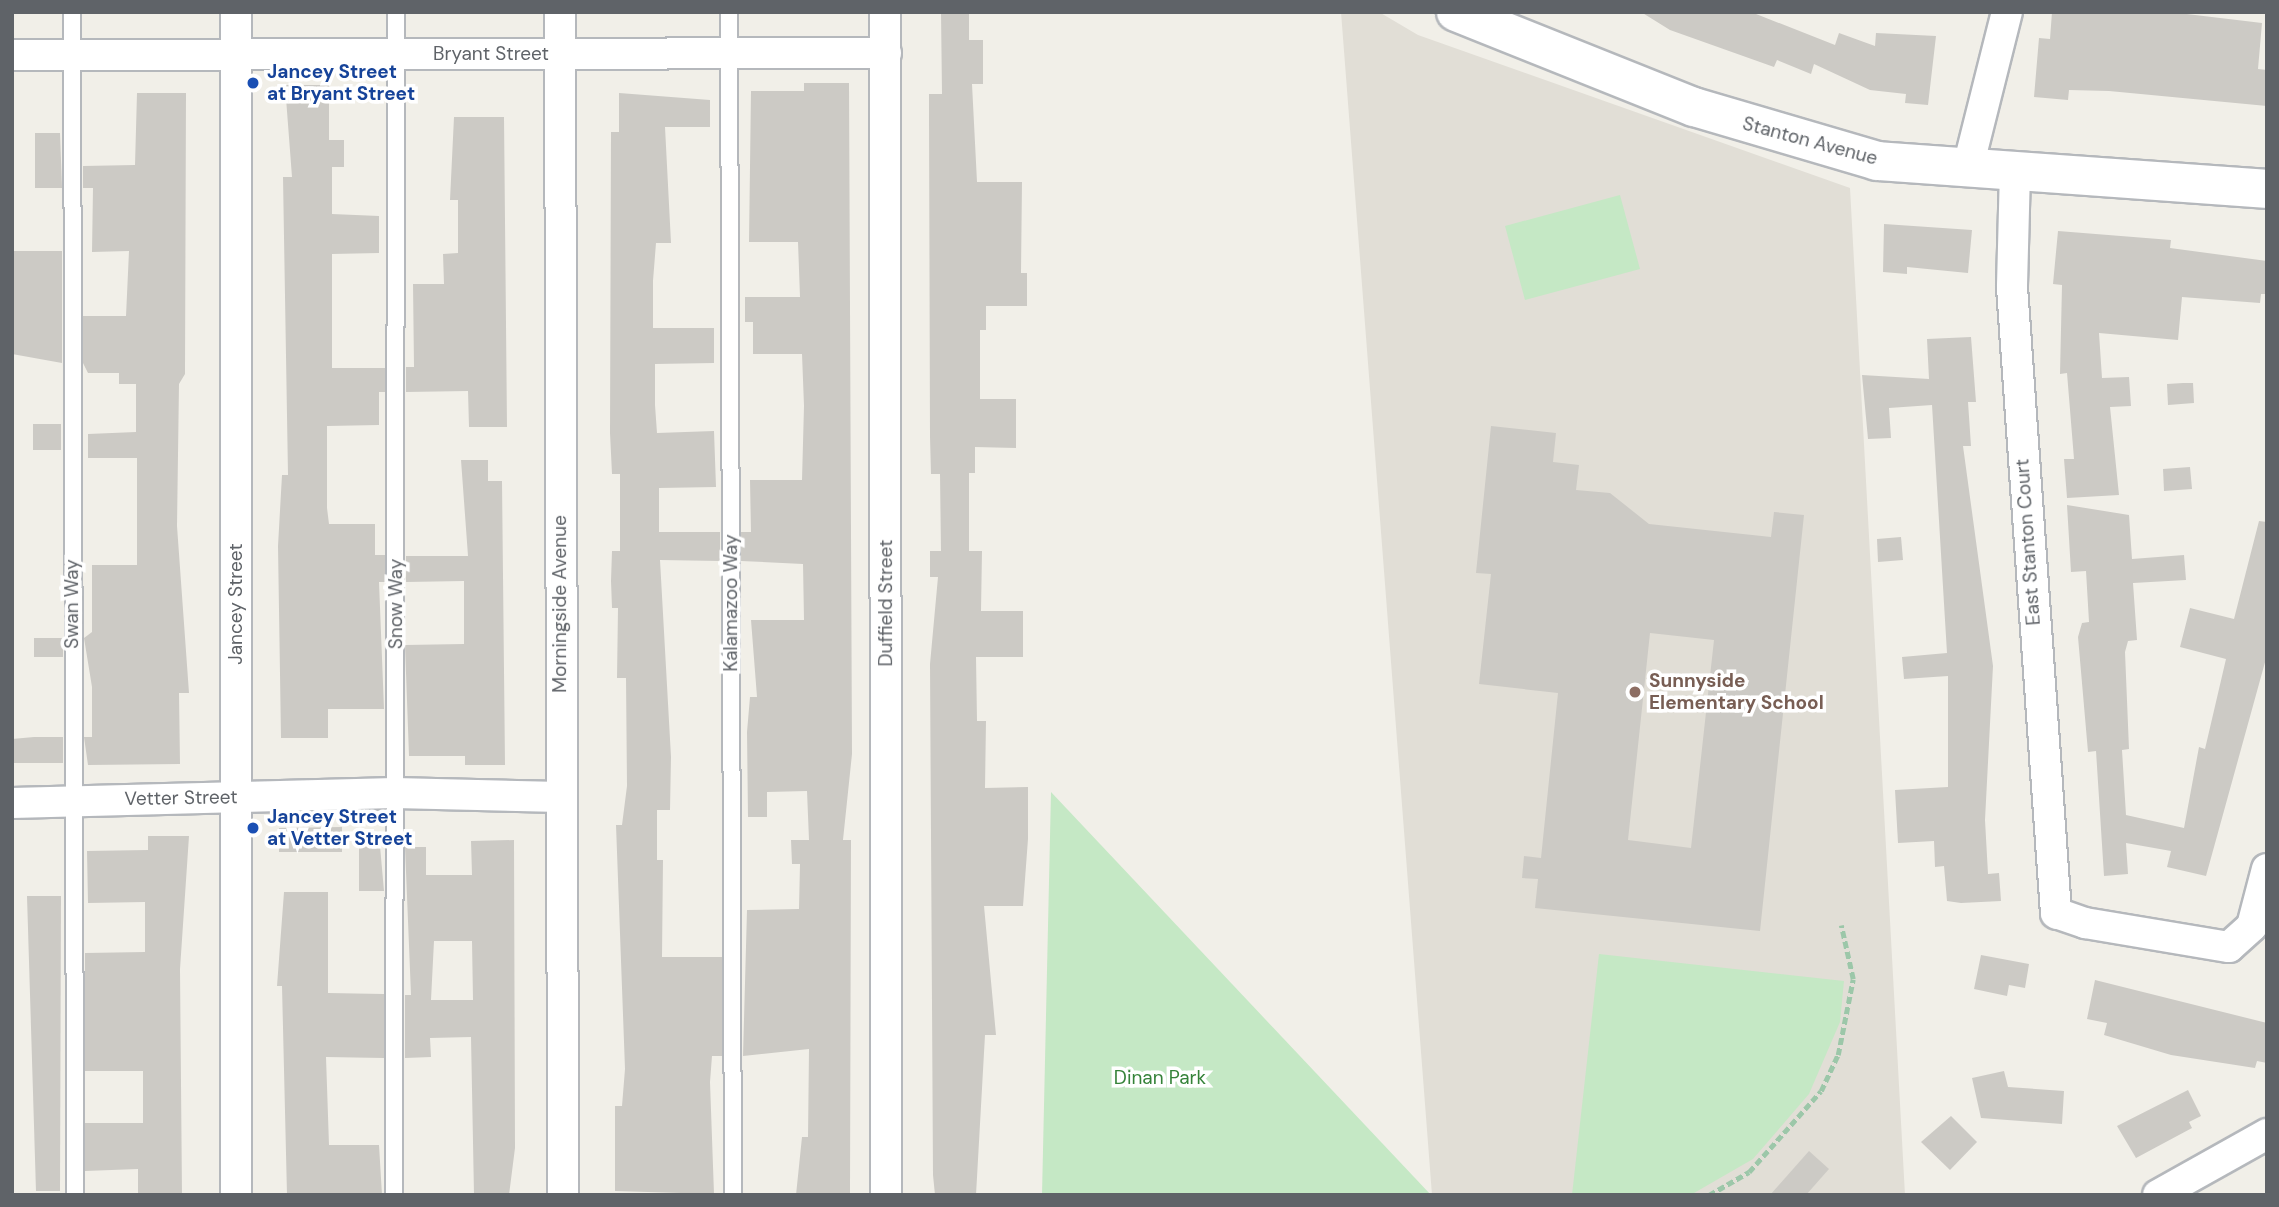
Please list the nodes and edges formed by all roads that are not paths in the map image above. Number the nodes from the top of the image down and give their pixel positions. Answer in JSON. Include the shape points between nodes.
{"nodes":[{"id":1,"x":72,"y":12,"type":"edge"},
{"id":2,"x":236,"y":12,"type":"edge"},
{"id":3,"x":396,"y":12,"type":"edge"},
{"id":4,"x":560,"y":12,"type":"edge"},
{"id":5,"x":729,"y":12,"type":"edge"},
{"id":6,"x":886,"y":12,"type":"edge"},
{"id":7,"x":1456,"y":12,"type":"edge"},
{"id":8,"x":2007,"y":12,"type":"edge"},
{"id":9,"x":730,"y":52,"type":"junction"},
{"id":10,"x":886,"y":52,"type":"junction"},
{"id":11,"x":72,"y":54,"type":"junction"},
{"id":12,"x":236,"y":54,"type":"junction"},
{"id":13,"x":396,"y":54,"type":"junction"},
{"id":14,"x":560,"y":54,"type":"junction"},
{"id":15,"x":12,"y":55,"type":"edge"},
{"id":16,"x":1968,"y":167,"type":"junction"},
{"id":17,"x":2015,"y":171,"type":"junction"},
{"id":18,"x":2267,"y":189,"type":"edge"},
{"id":19,"x":395,"y":793,"type":"junction"},
{"id":20,"x":561,"y":797,"type":"junction"},
{"id":21,"x":235,"y":798,"type":"junction"},
{"id":22,"x":72,"y":800,"type":"junction"},
{"id":23,"x":12,"y":803,"type":"edge"},
{"id":24,"x":2267,"y":869,"type":"edge"},
{"id":25,"x":2267,"y":1133,"type":"edge"},
{"id":26,"x":75,"y":1195,"type":"edge"},
{"id":27,"x":236,"y":1195,"type":"edge"},
{"id":28,"x":394,"y":1195,"type":"edge"},
{"id":29,"x":563,"y":1195,"type":"edge"},
{"id":30,"x":733,"y":1195,"type":"edge"},
{"id":31,"x":886,"y":1195,"type":"edge"},
{"id":32,"x":2158,"y":1195,"type":"edge"}],
"edges":[{"from":1,"to":11,"type":"lane","name":"Swan Way"},
{"from":2,"to":12,"type":"street","name":"Jancey Street"},
{"from":3,"to":13,"type":"lane","name":"Snow Way"},
{"from":4,"to":14,"type":"street","name":"Morningside Avenue"},
{"from":5,"to":9,"type":"lane","name":"Kalamazoo Way"},
{"from":6,"to":10,"type":"street","name":"Duffield Street"},
{"from":7,"to":16,"type":"street","name":"Stanton Avenue","via":[[1694,107],[1821,148],[1877,161]]},
{"from":8,"to":16,"type":"street"},
{"from":9,"to":10,"type":"street","name":"Bryant Street"},
{"from":9,"to":14,"type":"street","name":"Bryant Street"},
{"from":9,"to":30,"type":"lane","name":"Kalamazoo Way"},
{"from":10,"to":31,"type":"street","name":"Duffield Street"},
{"from":11,"to":12,"type":"street","name":"Bryant Street"},
{"from":11,"to":15,"type":"street","name":"Bryant Street"},
{"from":11,"to":22,"type":"lane","name":"Swan Way"},
{"from":12,"to":13,"type":"street","name":"Bryant Street"},
{"from":12,"to":21,"type":"street","name":"Jancey Street"},
{"from":13,"to":14,"type":"street","name":"Bryant Street"},
{"from":13,"to":19,"type":"lane","name":"Snow Way"},
{"from":14,"to":20,"type":"street","name":"Morningside Avenue"},
{"from":16,"to":17,"type":"street","name":"Stanton Avenue"},
{"from":17,"to":18,"type":"street","name":"Stanton Avenue"},
{"from":17,"to":24,"type":"street","name":"East Stanton Court","via":[[2012,301],[2056,913],[2229,947],[2242,941]]},
{"from":19,"to":20,"type":"street","name":"Vetter Street"},
{"from":19,"to":21,"type":"street","name":"Vetter Street"},
{"from":19,"to":28,"type":"lane","name":"Snow Way"},
{"from":20,"to":29,"type":"street","name":"Morningside Avenue"},
{"from":21,"to":22,"type":"street","name":"Vetter Street"},
{"from":21,"to":27,"type":"street","name":"Jancey Street"},
{"from":22,"to":23,"type":"street","name":"Vetter Street"},
{"from":22,"to":26,"type":"lane","name":"Swan Way"},
{"from":25,"to":32,"type":"street"}]}
